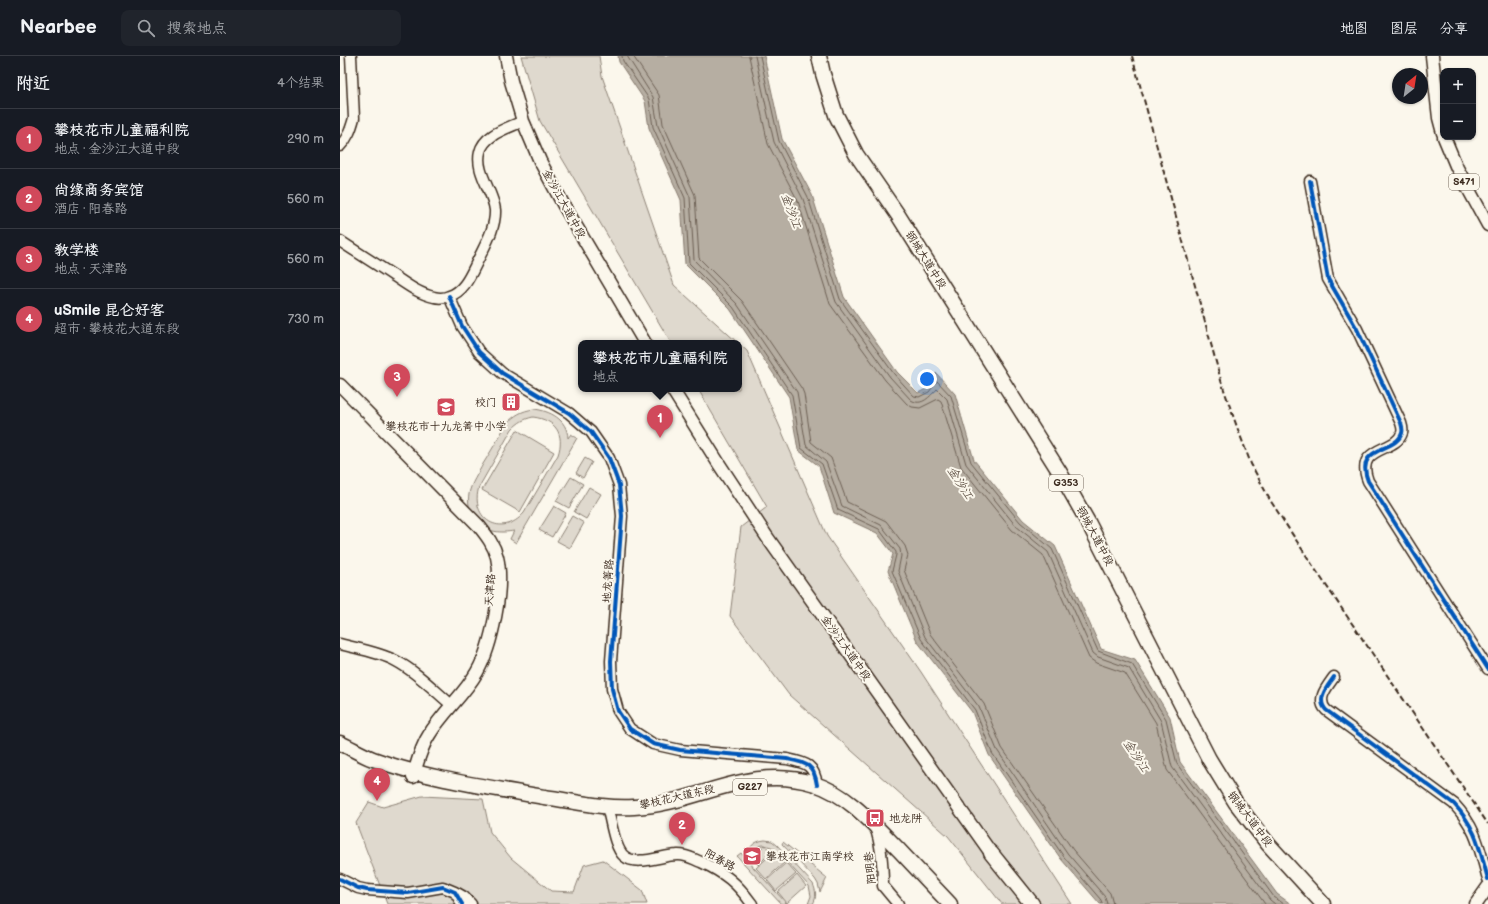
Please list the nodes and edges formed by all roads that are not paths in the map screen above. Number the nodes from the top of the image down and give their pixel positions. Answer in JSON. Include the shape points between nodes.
{"nodes":[{"id":1,"x":351,"y":56,"type":"edge"},
{"id":2,"x":506,"y":56,"type":"edge"},
{"id":3,"x":819,"y":56,"type":"edge"},
{"id":4,"x":1432,"y":56,"type":"edge"},
{"id":5,"x":523,"y":121,"type":"junction"},
{"id":6,"x":1440,"y":122,"type":"edge"},
{"id":7,"x":1445,"y":140,"type":"edge"},
{"id":8,"x":340,"y":146,"type":"edge"},
{"id":9,"x":1310,"y":181,"type":"dead end"},
{"id":10,"x":1488,"y":225,"type":"edge"},
{"id":11,"x":340,"y":241,"type":"edge"},
{"id":12,"x":450,"y":296,"type":"junction"},
{"id":13,"x":643,"y":340,"type":"edge"},
{"id":14,"x":340,"y":385,"type":"edge"},
{"id":15,"x":674,"y":392,"type":"edge"},
{"id":16,"x":340,"y":394,"type":"edge"},
{"id":17,"x":340,"y":644,"type":"edge"},
{"id":18,"x":1488,"y":669,"type":"edge"},
{"id":19,"x":1334,"y":677,"type":"dead end"},
{"id":20,"x":447,"y":701,"type":"junction"},
{"id":21,"x":340,"y":743,"type":"edge"},
{"id":22,"x":340,"y":749,"type":"edge"},
{"id":23,"x":410,"y":774,"type":"junction"},
{"id":24,"x":817,"y":785,"type":"junction"},
{"id":25,"x":608,"y":809,"type":"junction"},
{"id":26,"x":877,"y":831,"type":"junction"},
{"id":27,"x":991,"y":853,"type":"joint"},
{"id":28,"x":340,"y":879,"type":"edge"},
{"id":29,"x":1488,"y":879,"type":"edge"},
{"id":30,"x":1488,"y":886,"type":"edge"},
{"id":31,"x":1017,"y":887,"type":"junction"},
{"id":32,"x":455,"y":892,"type":"junction"},
{"id":33,"x":462,"y":904,"type":"edge"},
{"id":34,"x":471,"y":904,"type":"edge"},
{"id":35,"x":752,"y":904,"type":"edge"},
{"id":36,"x":898,"y":904,"type":"edge"},
{"id":37,"x":943,"y":904,"type":"edge"},
{"id":38,"x":950,"y":904,"type":"edge"},
{"id":39,"x":1026,"y":904,"type":"edge"},
{"id":40,"x":1032,"y":904,"type":"edge"},
{"id":41,"x":1324,"y":904,"type":"edge"},
{"id":42,"x":1476,"y":904,"type":"edge"}],
"edges":[{"from":1,"to":8,"type":"street","via":[[354,118],[347,137]]},
{"from":2,"to":5,"type":"main road","name":"金沙江大道中段"},
{"from":3,"to":41,"type":"highway","name":"钢城大道中段","number":"G353","via":[[836,115],[856,154],[898,215],[1059,471],[1089,524],[1209,759],[1236,804],[1268,844]]},
{"from":4,"to":6,"type":"main road"},
{"from":5,"to":12,"type":"street","via":[[493,135],[484,143],[480,152],[482,172],[494,201],[493,225],[470,278]]},
{"from":5,"to":13,"type":"main road","name":"金沙江大道中段","via":[[540,161],[563,204]]},
{"from":7,"to":10,"type":"main road","number":"S471","via":[[1457,168]]},
{"from":9,"to":18,"type":"street","via":[[1328,279],[1357,329],[1401,423],[1402,432],[1398,440],[1374,452],[1366,462],[1364,471]]},
{"from":11,"to":12,"type":"street","via":[[418,291],[435,298]]},
{"from":12,"to":24,"type":"street","name":"地龙箐路","via":[[462,326],[479,352],[502,373],[569,413],[591,432],[609,458],[619,485],[622,516],[611,661],[612,689],[618,711],[630,729],[653,744],[680,750],[800,762],[815,772]]},
{"from":14,"to":23,"type":"main road","via":[[475,522],[491,542],[497,558],[499,591],[486,653],[471,681],[428,735]]},
{"from":15,"to":27,"type":"main road","name":"金沙江大道中段","via":[[768,537]]},
{"from":16,"to":20,"type":"main road","name":"天津路","via":[[467,521],[488,552],[492,590],[479,650],[460,686]]},
{"from":17,"to":20,"type":"street","via":[[396,661]]},
{"from":19,"to":29,"type":"street","via":[[1322,696],[1322,706],[1458,809],[1475,833]]},
{"from":20,"to":23,"type":"main road","name":"天津路","via":[[422,732]]},
{"from":21,"to":23,"type":"highway","name":"攀枝花大道东段","number":"G227"},
{"from":22,"to":23,"type":"highway","name":"攀枝花大道东段","number":"G227","via":[[370,764]]},
{"from":23,"to":25,"type":"highway","name":"攀枝花大道东段","number":"G227"},
{"from":24,"to":25,"type":"highway","name":"攀枝花大道东段","number":"G227","via":[[796,779],[754,779],[665,802]]},
{"from":24,"to":26,"type":"highway","name":"攀枝花大道东段","number":"G227","via":[[837,794],[856,808]]},
{"from":25,"to":26,"type":"highway","name":"攀枝花大道东段","number":"G227","via":[[636,814],[756,786],[797,786],[818,792],[838,802]]},
{"from":25,"to":35,"type":"street","name":"阳春路","via":[[619,851],[625,857],[633,860],[678,854],[689,857],[726,875],[736,883]]},
{"from":26,"to":36,"type":"street","name":"阳明巷","via":[[883,886]]},
{"from":26,"to":37,"type":"highway","name":"攀枝花大道东段","number":"G227"},
{"from":26,"to":38,"type":"highway","name":"攀枝花大道东段","number":"G227"},
{"from":27,"to":31,"type":"highway"},
{"from":28,"to":32,"type":"street","via":[[367,890],[408,892],[443,887]]},
{"from":30,"to":42,"type":"main road"},
{"from":31,"to":39,"type":"main road"},
{"from":31,"to":40,"type":"highway"},
{"from":32,"to":33,"type":"street"},
{"from":32,"to":34,"type":"street"}]}
